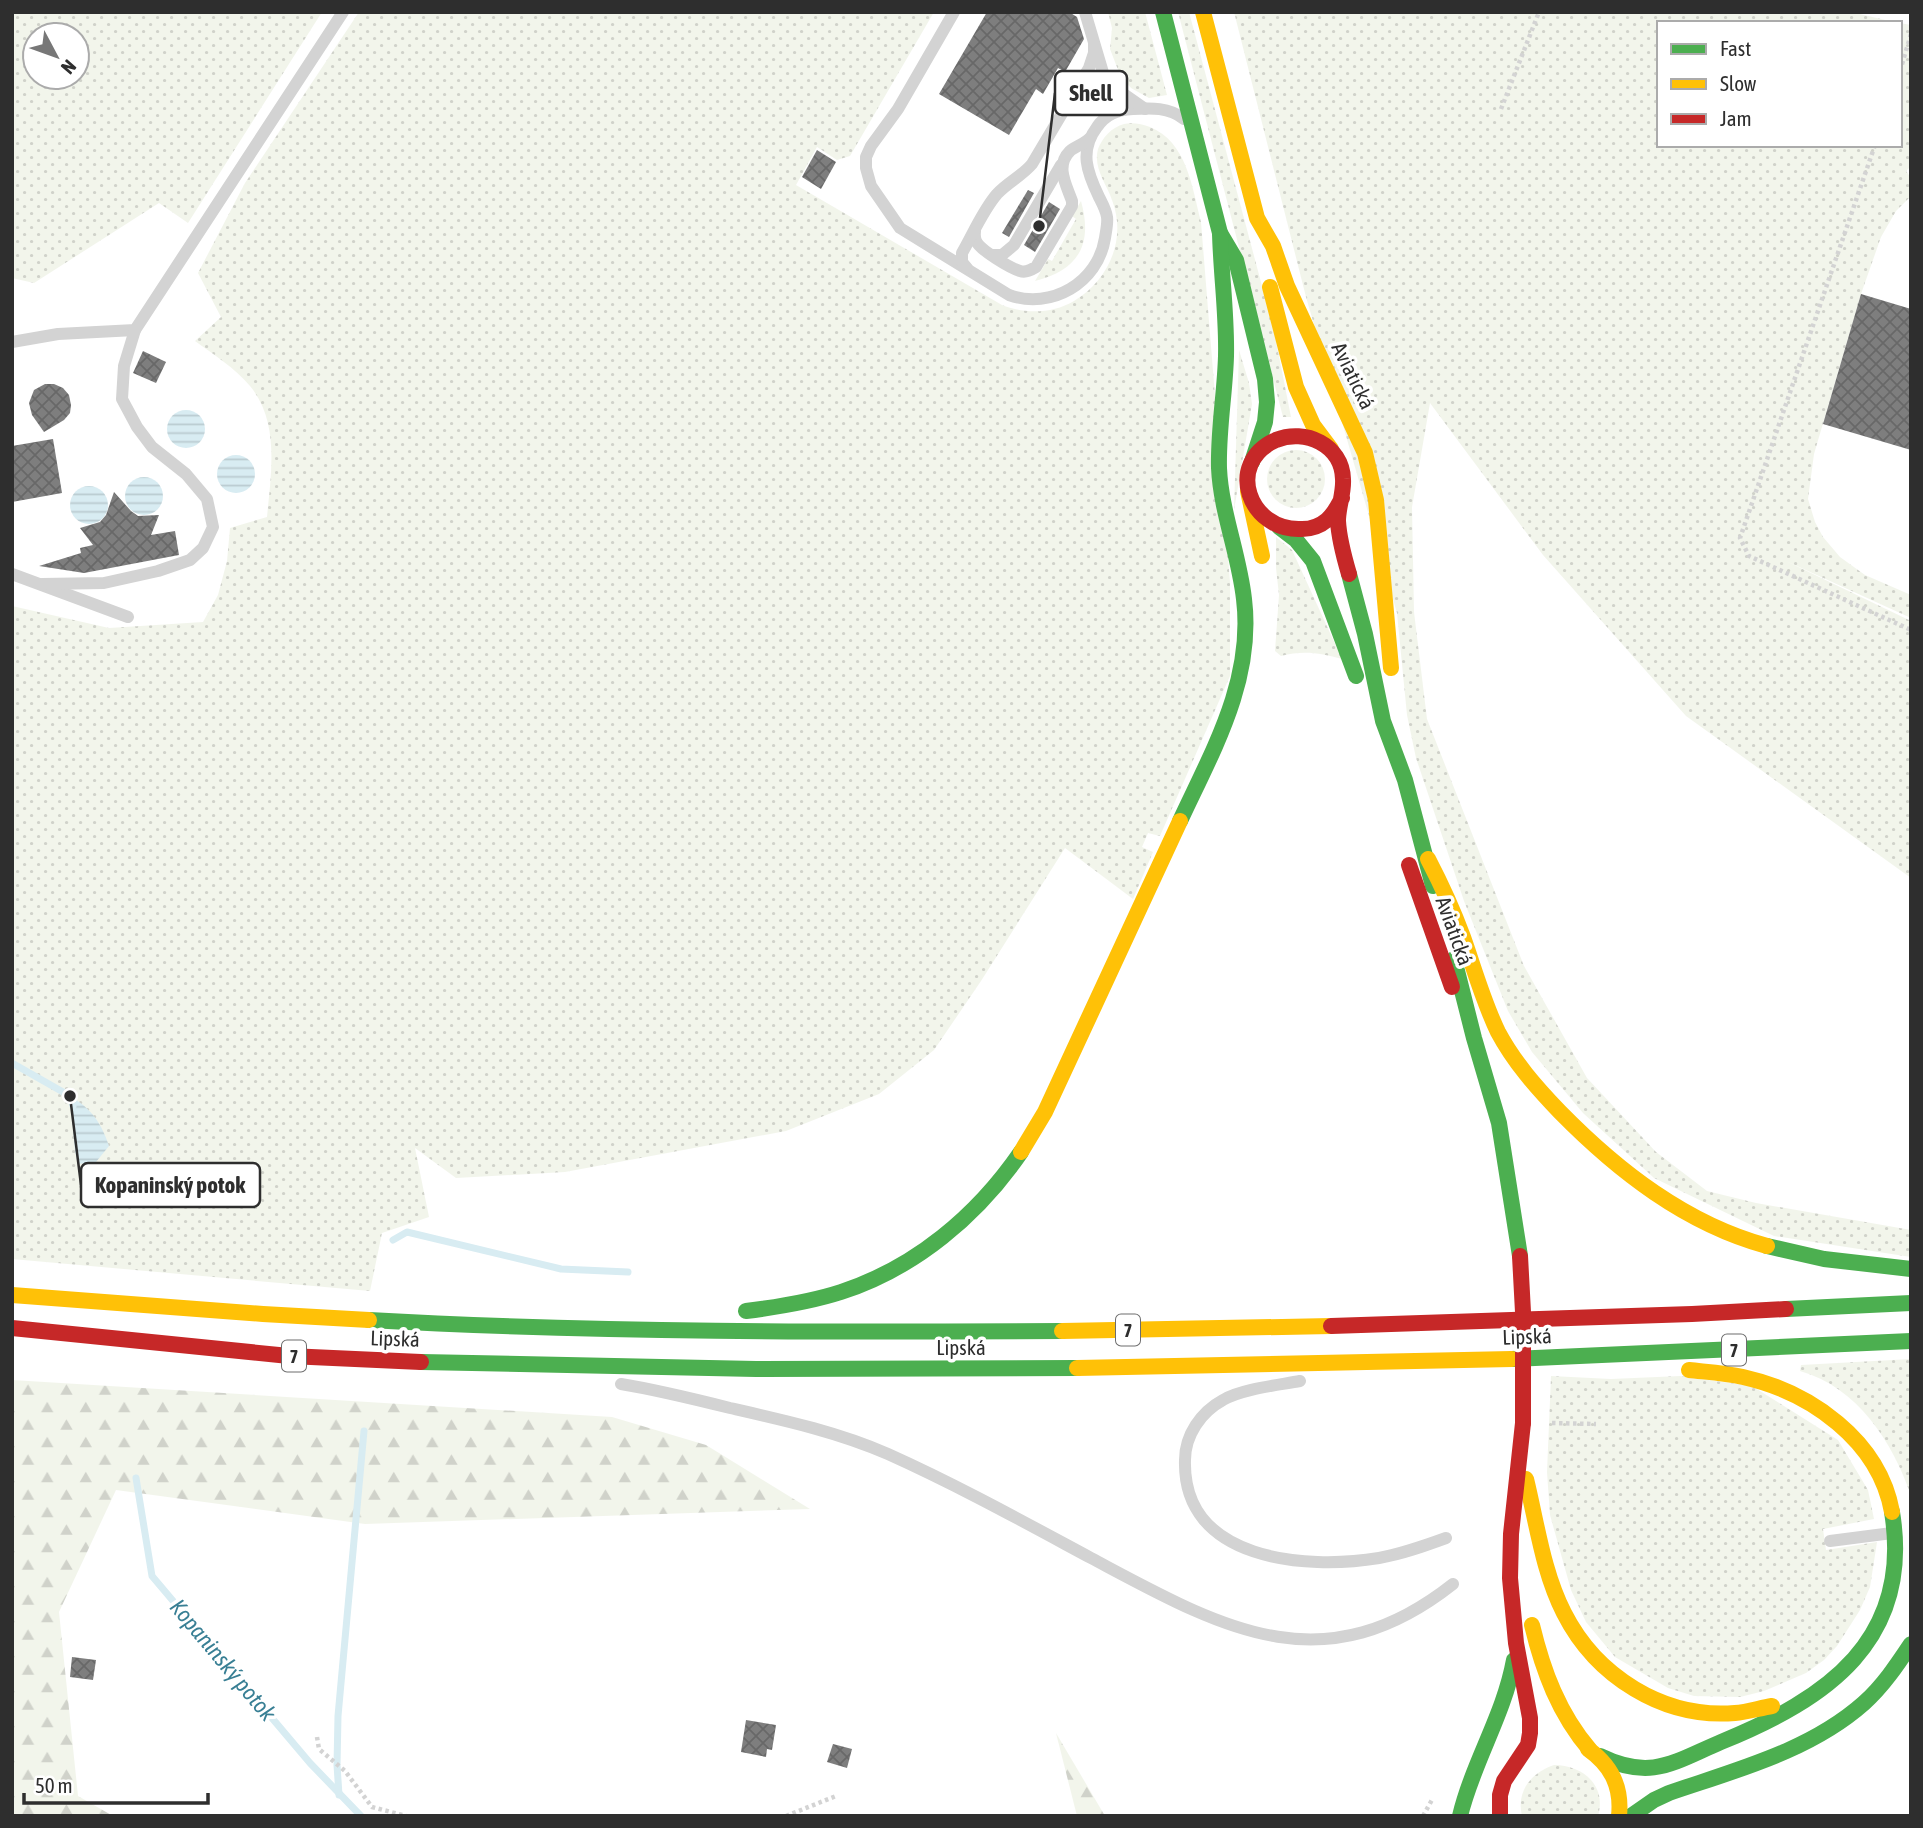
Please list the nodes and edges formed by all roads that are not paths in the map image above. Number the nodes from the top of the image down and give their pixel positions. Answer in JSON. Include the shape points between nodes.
{"nodes":[{"id":1,"x":343,"y":12,"type":"edge"},
{"id":2,"x":954,"y":12,"type":"edge"},
{"id":3,"x":1085,"y":12,"type":"edge"},
{"id":4,"x":1163,"y":12,"type":"edge"},
{"id":5,"x":1203,"y":12,"type":"edge"},
{"id":6,"x":1094,"y":44,"type":"junction"},
{"id":7,"x":1144,"y":109,"type":"junction"},
{"id":8,"x":1195,"y":134,"type":"junction"},
{"id":9,"x":1090,"y":138,"type":"junction"},
{"id":10,"x":1064,"y":160,"type":"junction"},
{"id":11,"x":1257,"y":218,"type":"junction"},
{"id":12,"x":976,"y":229,"type":"junction"},
{"id":13,"x":1220,"y":233,"type":"junction"},
{"id":14,"x":992,"y":255,"type":"junction"},
{"id":15,"x":968,"y":269,"type":"junction"},
{"id":16,"x":135,"y":330,"type":"junction"},
{"id":17,"x":12,"y":342,"type":"edge"},
{"id":18,"x":1333,"y":452,"type":"junction"},
{"id":19,"x":1251,"y":466,"type":"junction"},
{"id":20,"x":1248,"y":491,"type":"junction"},
{"id":21,"x":1342,"y":498,"type":"junction"},
{"id":22,"x":1279,"y":527,"type":"junction"},
{"id":23,"x":1266,"y":571,"type":"dead end"},
{"id":24,"x":12,"y":574,"type":"edge"},
{"id":25,"x":42,"y":584,"type":"junction"},
{"id":26,"x":128,"y":617,"type":"dead end"},
{"id":27,"x":1235,"y":739,"type":"dead end"},
{"id":28,"x":1378,"y":751,"type":"dead end"},
{"id":29,"x":1402,"y":772,"type":"junction"},
{"id":30,"x":1164,"y":852,"type":"junction"},
{"id":31,"x":1405,"y":852,"type":"dead end"},
{"id":32,"x":1428,"y":859,"type":"junction"},
{"id":33,"x":1474,"y":1038,"type":"junction"},
{"id":34,"x":1911,"y":1269,"type":"edge"},
{"id":35,"x":12,"y":1295,"type":"edge"},
{"id":36,"x":1911,"y":1303,"type":"edge"},
{"id":37,"x":732,"y":1311,"type":"dead end"},
{"id":38,"x":559,"y":1312,"type":"dead end"},
{"id":39,"x":497,"y":1327,"type":"junction"},
{"id":40,"x":12,"y":1328,"type":"edge"},
{"id":41,"x":1911,"y":1340,"type":"edge"},
{"id":42,"x":1558,"y":1357,"type":"junction"},
{"id":43,"x":1390,"y":1362,"type":"junction"},
{"id":44,"x":500,"y":1364,"type":"junction"},
{"id":45,"x":1523,"y":1423,"type":"junction"},
{"id":46,"x":1526,"y":1479,"type":"junction"},
{"id":47,"x":1895,"y":1533,"type":"junction"},
{"id":48,"x":1446,"y":1538,"type":"dead end"},
{"id":49,"x":1830,"y":1541,"type":"dead end"},
{"id":50,"x":1453,"y":1584,"type":"dead end"},
{"id":51,"x":1516,"y":1643,"type":"junction"},
{"id":52,"x":1911,"y":1644,"type":"edge"},
{"id":53,"x":1835,"y":1678,"type":"junction"},
{"id":54,"x":1569,"y":1743,"type":"dead end"},
{"id":55,"x":1544,"y":1744,"type":"dead end"},
{"id":56,"x":1595,"y":1753,"type":"junction"},
{"id":57,"x":1772,"y":1756,"type":"junction"},
{"id":58,"x":1520,"y":1758,"type":"junction"},
{"id":59,"x":1710,"y":1796,"type":"dead end"},
{"id":60,"x":1460,"y":1816,"type":"edge"},
{"id":61,"x":1501,"y":1816,"type":"edge"},
{"id":62,"x":1619,"y":1816,"type":"edge"},
{"id":63,"x":1631,"y":1816,"type":"edge"}],
"edges":[{"from":1,"to":16,"type":"lane"},
{"from":2,"to":15,"type":"lane","via":[[871,146],[866,168],[871,186],[900,228]]},
{"from":3,"to":6,"type":"lane"},
{"from":4,"to":8,"type":"main road"},
{"from":5,"to":11,"type":"main road","name":"Aviatická"},
{"from":6,"to":7,"type":"lane","via":[[1104,76]]},
{"from":6,"to":12,"type":"lane","via":[[1089,68],[1032,164],[997,194]]},
{"from":7,"to":8,"type":"lane","via":[[1175,112]]},
{"from":7,"to":9,"type":"lane","via":[[1111,114]]},
{"from":8,"to":13,"type":"main road"},
{"from":9,"to":10,"type":"lane"},
{"from":9,"to":15,"type":"lane","via":[[1086,169],[1107,218],[1104,245],[1085,277],[1067,292],[1031,300],[1009,295]]},
{"from":10,"to":14,"type":"lane","via":[[1014,245],[1002,255]]},
{"from":10,"to":14,"type":"lane","via":[[1062,171],[1072,206],[1041,261],[1031,270],[1020,271]]},
{"from":11,"to":18,"type":"main road","via":[[1260,253],[1296,387],[1313,425]]},
{"from":11,"to":29,"type":"main road","name":"Aviatická","via":[[1369,465],[1379,520]]},
{"from":12,"to":14,"type":"lane","via":[[978,244]]},
{"from":12,"to":15,"type":"lane","via":[[961,257]]},
{"from":13,"to":19,"type":"main road","via":[[1236,260],[1268,395],[1264,433]]},
{"from":13,"to":30,"type":"main road","via":[[1226,331],[1220,481],[1245,605],[1245,649],[1235,698]]},
{"from":16,"to":17,"type":"lane"},
{"from":16,"to":25,"type":"lane","via":[[124,366],[122,399],[152,447],[186,474],[207,499],[213,527],[203,548],[190,560],[158,571],[104,583]]},
{"from":18,"to":19,"type":"main road","via":[[1297,434],[1268,444]]},
{"from":18,"to":21,"type":"main road","via":[[1343,474]]},
{"from":19,"to":20,"type":"main road"},
{"from":20,"to":22,"type":"main road","via":[[1262,517]]},
{"from":20,"to":23,"type":"main road"},
{"from":21,"to":22,"type":"main road","via":[[1324,522],[1307,530]]},
{"from":21,"to":29,"type":"main road","via":[[1340,539],[1386,731]]},
{"from":22,"to":28,"type":"main road","via":[[1313,561],[1361,689]]},
{"from":24,"to":25,"type":"lane"},
{"from":25,"to":26,"type":"lane"},
{"from":27,"to":30,"type":"main road","via":[[1212,787]]},
{"from":29,"to":32,"type":"main road"},
{"from":30,"to":37,"type":"main road","via":[[1041,1120],[992,1192],[946,1236],[861,1286],[805,1303]]},
{"from":31,"to":33,"type":"main road","name":"Aviatická"},
{"from":32,"to":33,"type":"main road","via":[[1438,914]]},
{"from":32,"to":34,"type":"main road","via":[[1452,908],[1493,1019],[1514,1058],[1551,1104],[1604,1154],[1680,1209],[1739,1237],[1813,1256]]},
{"from":33,"to":45,"type":"main road","bridge":true,"via":[[1499,1123],[1520,1256]]},
{"from":35,"to":39,"type":"main road","name":"Lipská","number":"7"},
{"from":36,"to":39,"type":"main road","name":"Lipská","number":"7","via":[[1495,1322],[1162,1330],[796,1332]]},
{"from":38,"to":39,"type":"main road"},
{"from":40,"to":44,"type":"main road","name":"Lipská","number":"7","via":[[269,1354]]},
{"from":41,"to":42,"type":"main road","name":"Lipská","number":"7"},
{"from":42,"to":43,"type":"main road","name":"Lipská","number":"7"},
{"from":42,"to":47,"type":"main road","via":[[1730,1374],[1797,1396],[1847,1430],[1870,1455],[1887,1492]]},
{"from":43,"to":44,"type":"main road","name":"Lipská","number":"7","via":[[962,1369]]},
{"from":43,"to":48,"type":"lane","via":[[1225,1398],[1196,1424],[1187,1444],[1185,1480],[1205,1521],[1222,1537],[1277,1558],[1340,1563],[1400,1554]]},
{"from":44,"to":50,"type":"lane","via":[[640,1387],[811,1427],[884,1452],[1178,1604],[1251,1632],[1295,1639],[1362,1632],[1407,1615]]},
{"from":45,"to":46,"type":"main road"},
{"from":45,"to":51,"type":"main road","via":[[1511,1534]]},
{"from":46,"to":53,"type":"main road","via":[[1550,1578],[1567,1616],[1586,1648],[1636,1693],[1687,1711],[1742,1713],[1782,1703]]},
{"from":46,"to":56,"type":"main road","via":[[1524,1564],[1532,1628],[1550,1683],[1572,1728]]},
{"from":47,"to":49,"type":"lane"},
{"from":47,"to":53,"type":"main road","via":[[1896,1566],[1886,1607],[1865,1646]]},
{"from":51,"to":58,"type":"main road","via":[[1530,1725],[1528,1745]]},
{"from":51,"to":60,"type":"main road","via":[[1506,1700],[1468,1783]]},
{"from":52,"to":57,"type":"main road","via":[[1889,1677],[1854,1712],[1812,1739]]},
{"from":53,"to":56,"type":"main road","via":[[1759,1727],[1670,1763],[1638,1770],[1614,1765]]},
{"from":54,"to":56,"type":"main road"},
{"from":55,"to":58,"type":"main road"},
{"from":56,"to":62,"type":"main road","via":[[1618,1783]]},
{"from":57,"to":59,"type":"main road"},
{"from":57,"to":63,"type":"main road","via":[[1669,1793]]},
{"from":58,"to":61,"type":"main road","via":[[1504,1781]]}]}
